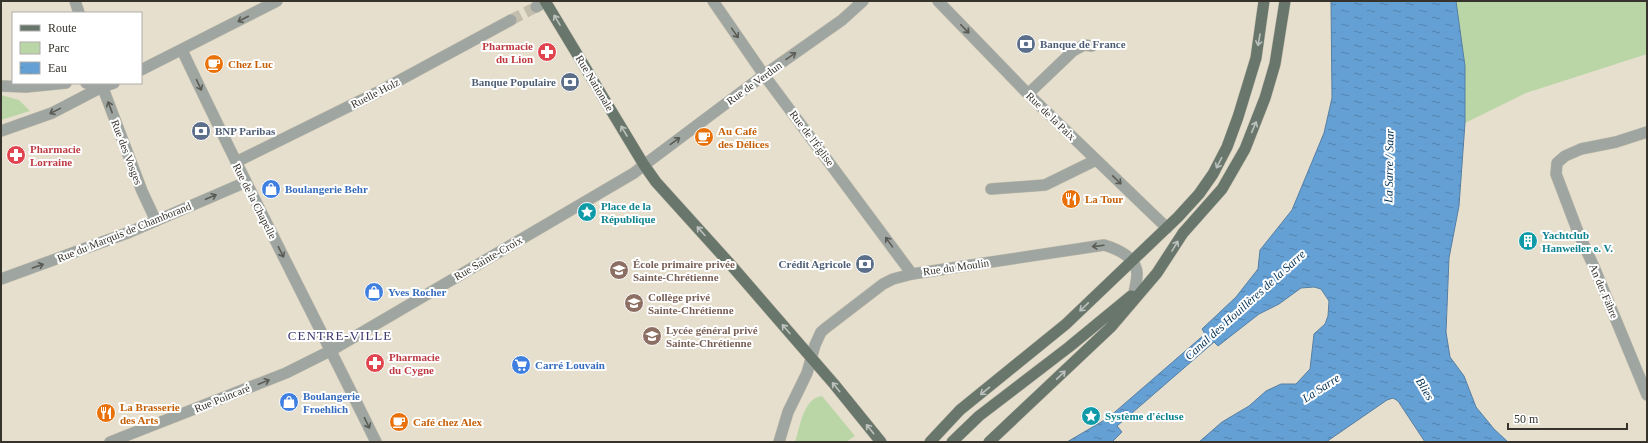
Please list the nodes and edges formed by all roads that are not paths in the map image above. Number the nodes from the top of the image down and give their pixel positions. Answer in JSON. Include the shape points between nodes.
{"nodes":[{"id":1,"x":75,"y":1,"type":"edge"},
{"id":2,"x":277,"y":1,"type":"edge"},
{"id":3,"x":713,"y":1,"type":"edge"},
{"id":4,"x":863,"y":1,"type":"edge"},
{"id":5,"x":938,"y":1,"type":"edge"},
{"id":6,"x":1264,"y":1,"type":"edge"},
{"id":7,"x":1285,"y":1,"type":"edge"},
{"id":8,"x":542,"y":3,"type":"edge"},
{"id":9,"x":79,"y":12,"type":"edge"},
{"id":10,"x":511,"y":20,"type":"tunnel mouth"},
{"id":11,"x":1092,"y":46,"type":"dead end"},
{"id":12,"x":182,"y":50,"type":"junction"},
{"id":13,"x":142,"y":70,"type":"edge"},
{"id":14,"x":764,"y":75,"type":"junction"},
{"id":15,"x":56,"y":84,"type":"edge"},
{"id":16,"x":102,"y":85,"type":"edge"},
{"id":17,"x":1,"y":86,"type":"edge"},
{"id":18,"x":1028,"y":94,"type":"junction"},
{"id":19,"x":1,"y":132,"type":"edge"},
{"id":20,"x":1647,"y":132,"type":"edge"},
{"id":21,"x":1096,"y":160,"type":"junction"},
{"id":22,"x":236,"y":162,"type":"junction"},
{"id":23,"x":644,"y":165,"type":"junction"},
{"id":24,"x":246,"y":182,"type":"junction"},
{"id":25,"x":991,"y":189,"type":"dead end"},
{"id":26,"x":156,"y":221,"type":"junction"},
{"id":27,"x":1167,"y":228,"type":"junction"},
{"id":28,"x":1132,"y":261,"type":"junction"},
{"id":29,"x":912,"y":274,"type":"junction"},
{"id":30,"x":1153,"y":278,"type":"junction"},
{"id":31,"x":1,"y":279,"type":"edge"},
{"id":32,"x":1134,"y":293,"type":"junction"},
{"id":33,"x":332,"y":350,"type":"junction"},
{"id":34,"x":811,"y":359,"type":"junction"},
{"id":35,"x":1647,"y":395,"type":"edge"},
{"id":36,"x":990,"y":441,"type":"edge"},
{"id":37,"x":110,"y":442,"type":"edge"},
{"id":38,"x":376,"y":442,"type":"edge"},
{"id":39,"x":779,"y":442,"type":"edge"},
{"id":40,"x":881,"y":442,"type":"edge"},
{"id":41,"x":930,"y":442,"type":"edge"},
{"id":42,"x":952,"y":442,"type":"edge"}],
"edges":[{"from":1,"to":9,"type":"street"},
{"from":2,"to":12,"type":"street","one_way":true},
{"from":3,"to":14,"type":"street","name":"Rue de l'Église","one_way":true},
{"from":14,"to":4,"type":"street","name":"Rue de Verdun","one_way":true,"via":[[842,20]]},
{"from":5,"to":18,"type":"street","name":"Rue de la Paix","one_way":true},
{"from":6,"to":27,"type":"main road","one_way":true,"via":[[1256,58],[1227,147],[1207,184]]},
{"from":30,"to":7,"type":"main road","one_way":true,"via":[[1183,233],[1222,189],[1245,149],[1275,64]]},
{"from":23,"to":8,"type":"main road","name":"Rue Nationale","one_way":true},
{"from":10,"to":22,"type":"street","name":"Ruelle Holz","via":[[376,93]]},
{"from":11,"to":18,"type":"street","via":[[1084,45],[1073,51]]},
{"from":12,"to":13,"type":"street"},
{"from":12,"to":22,"type":"street","name":"Rue de la Chapelle","one_way":true},
{"from":23,"to":14,"type":"street","name":"Rue de Verdun","one_way":true},
{"from":29,"to":14,"type":"street","name":"Rue de l'Église","one_way":true},
{"from":15,"to":17,"type":"street"},
{"from":16,"to":19,"type":"street","one_way":true,"via":[[52,113]]},
{"from":26,"to":16,"type":"street","name":"Rue des Vosges","one_way":true},
{"from":18,"to":21,"type":"street","name":"Rue de la Paix"},
{"from":20,"to":35,"type":"street","name":"An der Fähre","via":[[1565,156],[1557,164],[1556,174]]},
{"from":21,"to":25,"type":"street","via":[[1045,185]]},
{"from":21,"to":27,"type":"street","name":"Rue de la Paix","one_way":true},
{"from":22,"to":24,"type":"street","name":"Rue de la Chapelle"},
{"from":23,"to":33,"type":"street","name":"Rue Sainte-Croix"},
{"from":34,"to":23,"type":"main road","name":"Rue Nationale","one_way":true},
{"from":26,"to":24,"type":"street","name":"Rue du Marquis de Chamborand","one_way":true},
{"from":24,"to":33,"type":"street","name":"Rue de la Chapelle","one_way":true},
{"from":31,"to":26,"type":"street","name":"Rue du Marquis de Chamborand","one_way":true},
{"from":27,"to":28,"type":"main road"},
{"from":28,"to":29,"type":"street","name":"Rue du Moulin","one_way":true,"via":[[1124,253],[1104,245]]},
{"from":28,"to":32,"type":"street","via":[[1137,274]]},
{"from":28,"to":41,"type":"main road","one_way":true,"via":[[1066,324],[960,410]]},
{"from":29,"to":34,"type":"street","name":"Rue du Moulin","via":[[882,284],[826,327],[817,339]]},
{"from":30,"to":32,"type":"main road"},
{"from":36,"to":30,"type":"main road","one_way":true,"via":[[1111,327]]},
{"from":32,"to":42,"type":"main road","via":[[1090,331],[979,416]]},
{"from":37,"to":33,"type":"street","name":"Rue Poincaré","one_way":true,"via":[[279,376]]},
{"from":33,"to":38,"type":"street","name":"Rue de la Chapelle","one_way":true},
{"from":34,"to":39,"type":"street","name":"Rue du Moulin","via":[[788,412]]},
{"from":40,"to":34,"type":"main road","one_way":true}]}
